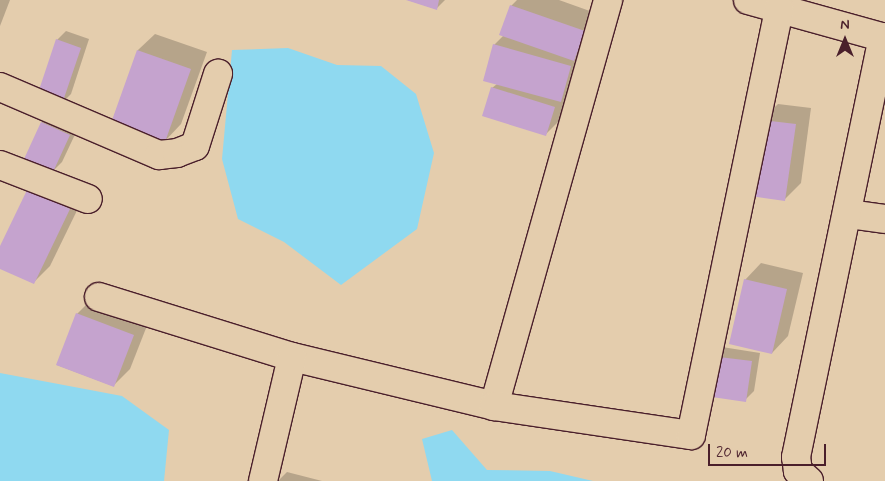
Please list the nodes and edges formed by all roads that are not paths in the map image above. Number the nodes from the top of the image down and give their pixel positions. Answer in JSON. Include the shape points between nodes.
{"nodes":[{"id":1,"x":608,"y":0,"type":"edge"},
{"id":2,"x":748,"y":0,"type":"edge"},
{"id":3,"x":779,"y":9,"type":"junction"},
{"id":4,"x":884,"y":37,"type":"edge"},
{"id":5,"x":218,"y":74,"type":"dead end"},
{"id":6,"x":0,"y":87,"type":"edge"},
{"id":7,"x":0,"y":165,"type":"edge"},
{"id":8,"x":88,"y":199,"type":"dead end"},
{"id":9,"x":849,"y":214,"type":"junction"},
{"id":10,"x":885,"y":219,"type":"edge"},
{"id":11,"x":99,"y":297,"type":"dead end"},
{"id":12,"x":292,"y":357,"type":"junction"},
{"id":13,"x":494,"y":406,"type":"junction"},
{"id":14,"x":262,"y":481,"type":"edge"},
{"id":15,"x":809,"y":481,"type":"edge"}],
"edges":[{"from":1,"to":13,"type":"street"},
{"from":2,"to":3,"type":"street"},
{"from":3,"to":4,"type":"street"},
{"from":3,"to":13,"type":"street","via":[[691,435]]},
{"from":4,"to":9,"type":"street"},
{"from":5,"to":6,"type":"street","via":[[195,146],[160,155]]},
{"from":7,"to":8,"type":"street"},
{"from":9,"to":10,"type":"street"},
{"from":9,"to":15,"type":"street","via":[[796,457],[798,471]]},
{"from":11,"to":12,"type":"street"},
{"from":12,"to":13,"type":"street"},
{"from":12,"to":14,"type":"street"}]}
